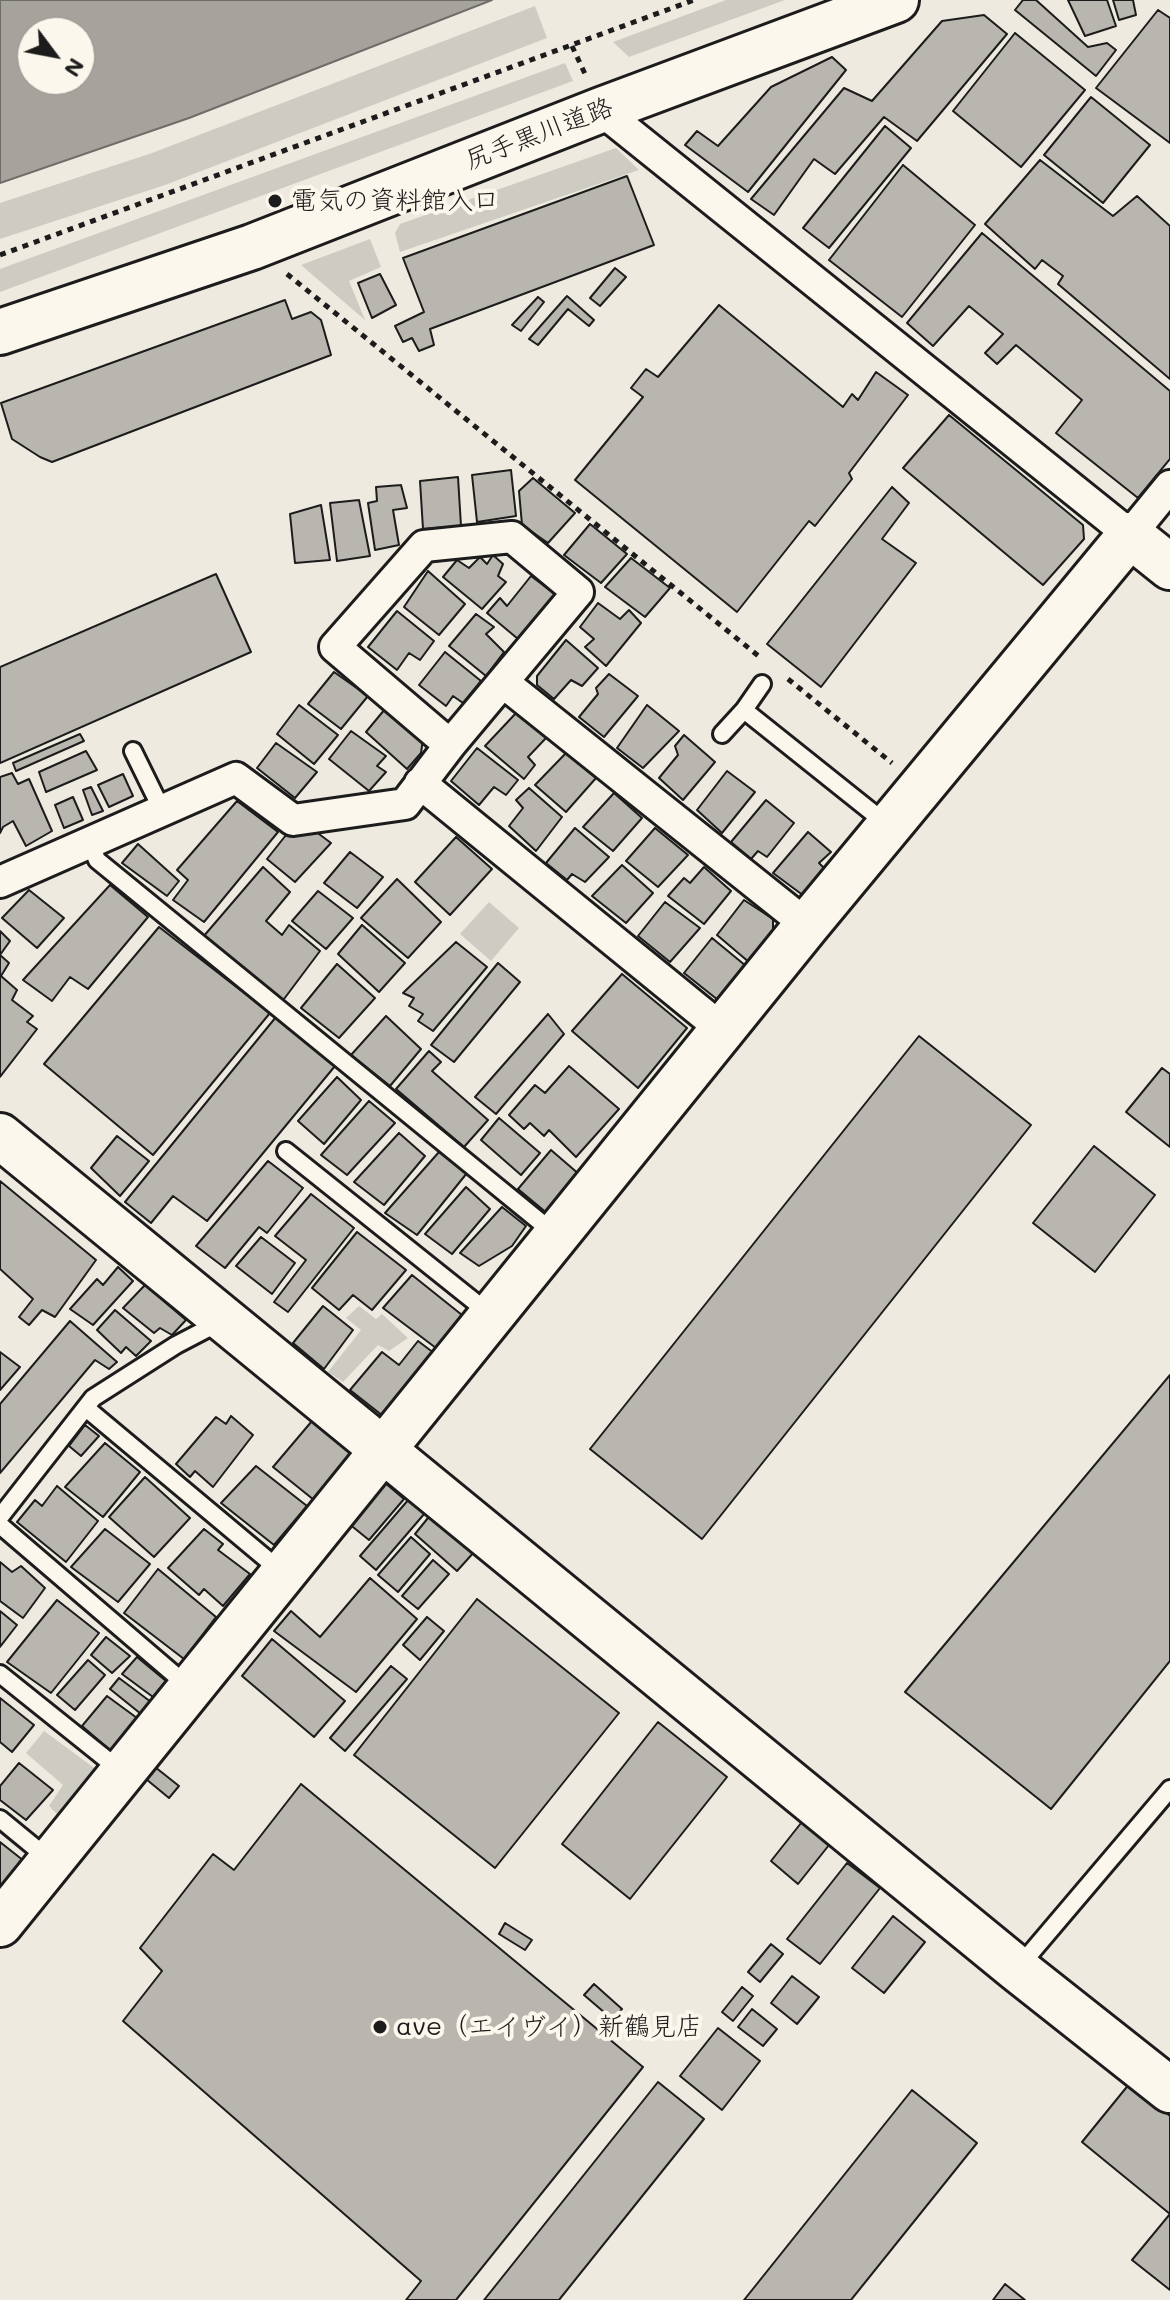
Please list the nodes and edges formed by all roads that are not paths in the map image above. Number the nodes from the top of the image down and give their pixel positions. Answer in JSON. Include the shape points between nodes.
{"nodes":[{"id":1,"x":896,"y":0,"type":"edge"},
{"id":2,"x":601,"y":110,"type":"junction"},
{"id":3,"x":0,"y":332,"type":"edge"},
{"id":4,"x":1170,"y":486,"type":"edge"},
{"id":5,"x":1130,"y":535,"type":"junction"},
{"id":6,"x":1170,"y":567,"type":"edge"},
{"id":7,"x":504,"y":683,"type":"junction"},
{"id":8,"x":762,"y":684,"type":"dead end"},
{"id":9,"x":744,"y":710,"type":"junction"},
{"id":10,"x":722,"y":734,"type":"dead end"},
{"id":11,"x":450,"y":745,"type":"junction"},
{"id":12,"x":133,"y":751,"type":"dead end"},
{"id":13,"x":420,"y":783,"type":"junction"},
{"id":14,"x":162,"y":810,"type":"junction"},
{"id":15,"x":889,"y":826,"type":"junction"},
{"id":16,"x":90,"y":842,"type":"junction"},
{"id":17,"x":0,"y":882,"type":"edge"},
{"id":18,"x":807,"y":925,"type":"junction"},
{"id":19,"x":723,"y":1030,"type":"junction"},
{"id":20,"x":0,"y":1136,"type":"edge"},
{"id":21,"x":286,"y":1151,"type":"dead end"},
{"id":22,"x":556,"y":1235,"type":"junction"},
{"id":23,"x":492,"y":1315,"type":"junction"},
{"id":24,"x":223,"y":1320,"type":"junction"},
{"id":25,"x":86,"y":1408,"type":"junction"},
{"id":26,"x":382,"y":1450,"type":"junction"},
{"id":27,"x":0,"y":1517,"type":"edge"},
{"id":28,"x":0,"y":1525,"type":"edge"},
{"id":29,"x":283,"y":1574,"type":"junction"},
{"id":30,"x":0,"y":1674,"type":"edge"},
{"id":31,"x":191,"y":1688,"type":"junction"},
{"id":32,"x":122,"y":1772,"type":"junction"},
{"id":33,"x":1170,"y":1789,"type":"edge"},
{"id":34,"x":0,"y":1819,"type":"edge"},
{"id":35,"x":51,"y":1861,"type":"junction"},
{"id":36,"x":0,"y":1924,"type":"edge"},
{"id":37,"x":1017,"y":1969,"type":"junction"},
{"id":38,"x":1170,"y":2090,"type":"edge"}],
"edges":[{"from":1,"to":2,"type":"street","name":"尻手黒川道路"},
{"from":2,"to":3,"type":"street","name":"尻手黒川道路","via":[[252,247]]},
{"from":2,"to":5,"type":"street"},
{"from":4,"to":5,"type":"street"},
{"from":5,"to":6,"type":"street"},
{"from":5,"to":15,"type":"street"},
{"from":7,"to":11,"type":"street"},
{"from":7,"to":11,"type":"street","via":[[578,592],[512,537],[424,546],[335,647]]},
{"from":7,"to":18,"type":"street"},
{"from":8,"to":9,"type":"lane"},
{"from":9,"to":10,"type":"lane"},
{"from":9,"to":15,"type":"lane"},
{"from":11,"to":13,"type":"street"},
{"from":12,"to":14,"type":"lane"},
{"from":13,"to":14,"type":"street","via":[[405,804],[293,820],[236,778]]},
{"from":13,"to":19,"type":"street"},
{"from":14,"to":16,"type":"street"},
{"from":15,"to":18,"type":"street"},
{"from":16,"to":17,"type":"street"},
{"from":16,"to":22,"type":"lane","via":[[97,860]]},
{"from":18,"to":19,"type":"street"},
{"from":19,"to":22,"type":"street"},
{"from":20,"to":24,"type":"street"},
{"from":21,"to":23,"type":"lane"},
{"from":22,"to":23,"type":"street"},
{"from":23,"to":26,"type":"street"},
{"from":24,"to":25,"type":"lane","via":[[104,1390]]},
{"from":24,"to":26,"type":"street"},
{"from":25,"to":27,"type":"lane"},
{"from":25,"to":29,"type":"lane"},
{"from":26,"to":29,"type":"street"},
{"from":26,"to":37,"type":"street"},
{"from":28,"to":31,"type":"lane"},
{"from":29,"to":31,"type":"street"},
{"from":30,"to":32,"type":"lane"},
{"from":31,"to":32,"type":"street"},
{"from":32,"to":35,"type":"street"},
{"from":33,"to":37,"type":"lane"},
{"from":34,"to":35,"type":"lane"},
{"from":35,"to":36,"type":"street"},
{"from":37,"to":38,"type":"street"}]}
